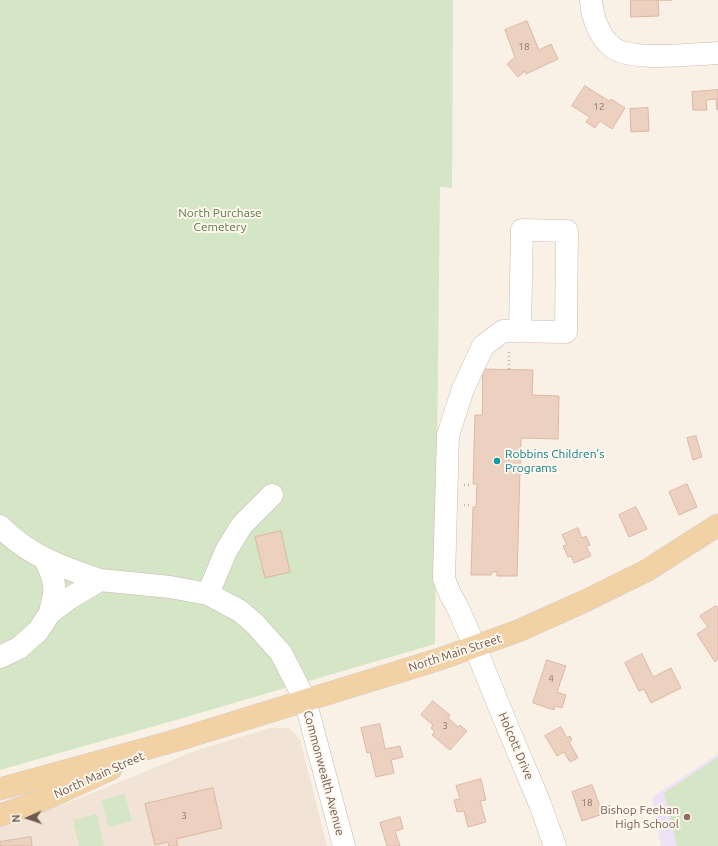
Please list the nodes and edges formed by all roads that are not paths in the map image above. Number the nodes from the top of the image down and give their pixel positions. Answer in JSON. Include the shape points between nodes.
{"nodes":[{"id":1,"x":591,"y":0,"type":"edge"},
{"id":2,"x":718,"y":53,"type":"edge"},
{"id":3,"x":515,"y":338,"type":"junction"},
{"id":4,"x":272,"y":495,"type":"dead end"},
{"id":5,"x":718,"y":525,"type":"edge"},
{"id":6,"x":0,"y":526,"type":"edge"},
{"id":7,"x":45,"y":559,"type":"junction"},
{"id":8,"x":100,"y":580,"type":"junction"},
{"id":9,"x":208,"y":594,"type":"junction"},
{"id":10,"x":50,"y":613,"type":"junction"},
{"id":11,"x":475,"y":647,"type":"junction"},
{"id":12,"x":0,"y":657,"type":"edge"},
{"id":13,"x":305,"y":700,"type":"junction"},
{"id":14,"x":174,"y":741,"type":"junction"},
{"id":15,"x":0,"y":789,"type":"edge"},
{"id":16,"x":0,"y":815,"type":"edge"},
{"id":17,"x":344,"y":846,"type":"edge"},
{"id":18,"x":555,"y":846,"type":"edge"}],
"edges":[{"from":1,"to":2,"type":"street","via":[[595,22],[601,34],[612,47],[623,52],[659,56]]},
{"from":3,"to":3,"type":"street","name":"Holcott Drive","via":[[566,332],[567,231],[522,230]]},
{"from":3,"to":11,"type":"street","name":"Holcott Drive","via":[[503,331],[483,346],[463,389],[448,435],[444,579]]},
{"from":4,"to":9,"type":"street","via":[[242,525],[226,551]]},
{"from":5,"to":11,"type":"main road","name":"North Main Street","via":[[646,571],[518,631]]},
{"from":6,"to":7,"type":"street","name":"Commonwealth Avenue","via":[[18,542]]},
{"from":7,"to":8,"type":"street","name":"Commonwealth Avenue"},
{"from":7,"to":10,"type":"street","via":[[54,585]]},
{"from":8,"to":9,"type":"street","name":"Commonwealth Avenue","via":[[170,587]]},
{"from":8,"to":10,"type":"street"},
{"from":9,"to":13,"type":"street","name":"Commonwealth Avenue","via":[[240,611],[256,624],[281,653]]},
{"from":10,"to":12,"type":"street","via":[[38,631],[19,648]]},
{"from":11,"to":13,"type":"main road","name":"North Main Street"},
{"from":11,"to":18,"type":"street","name":"Holcott Drive"},
{"from":13,"to":14,"type":"main road","name":"North Main Street"},
{"from":13,"to":17,"type":"street","name":"Commonwealth Avenue"},
{"from":14,"to":15,"type":"main road","name":"North Main Street"},
{"from":14,"to":16,"type":"main road","name":"North Main Street","via":[[53,796]]}]}
